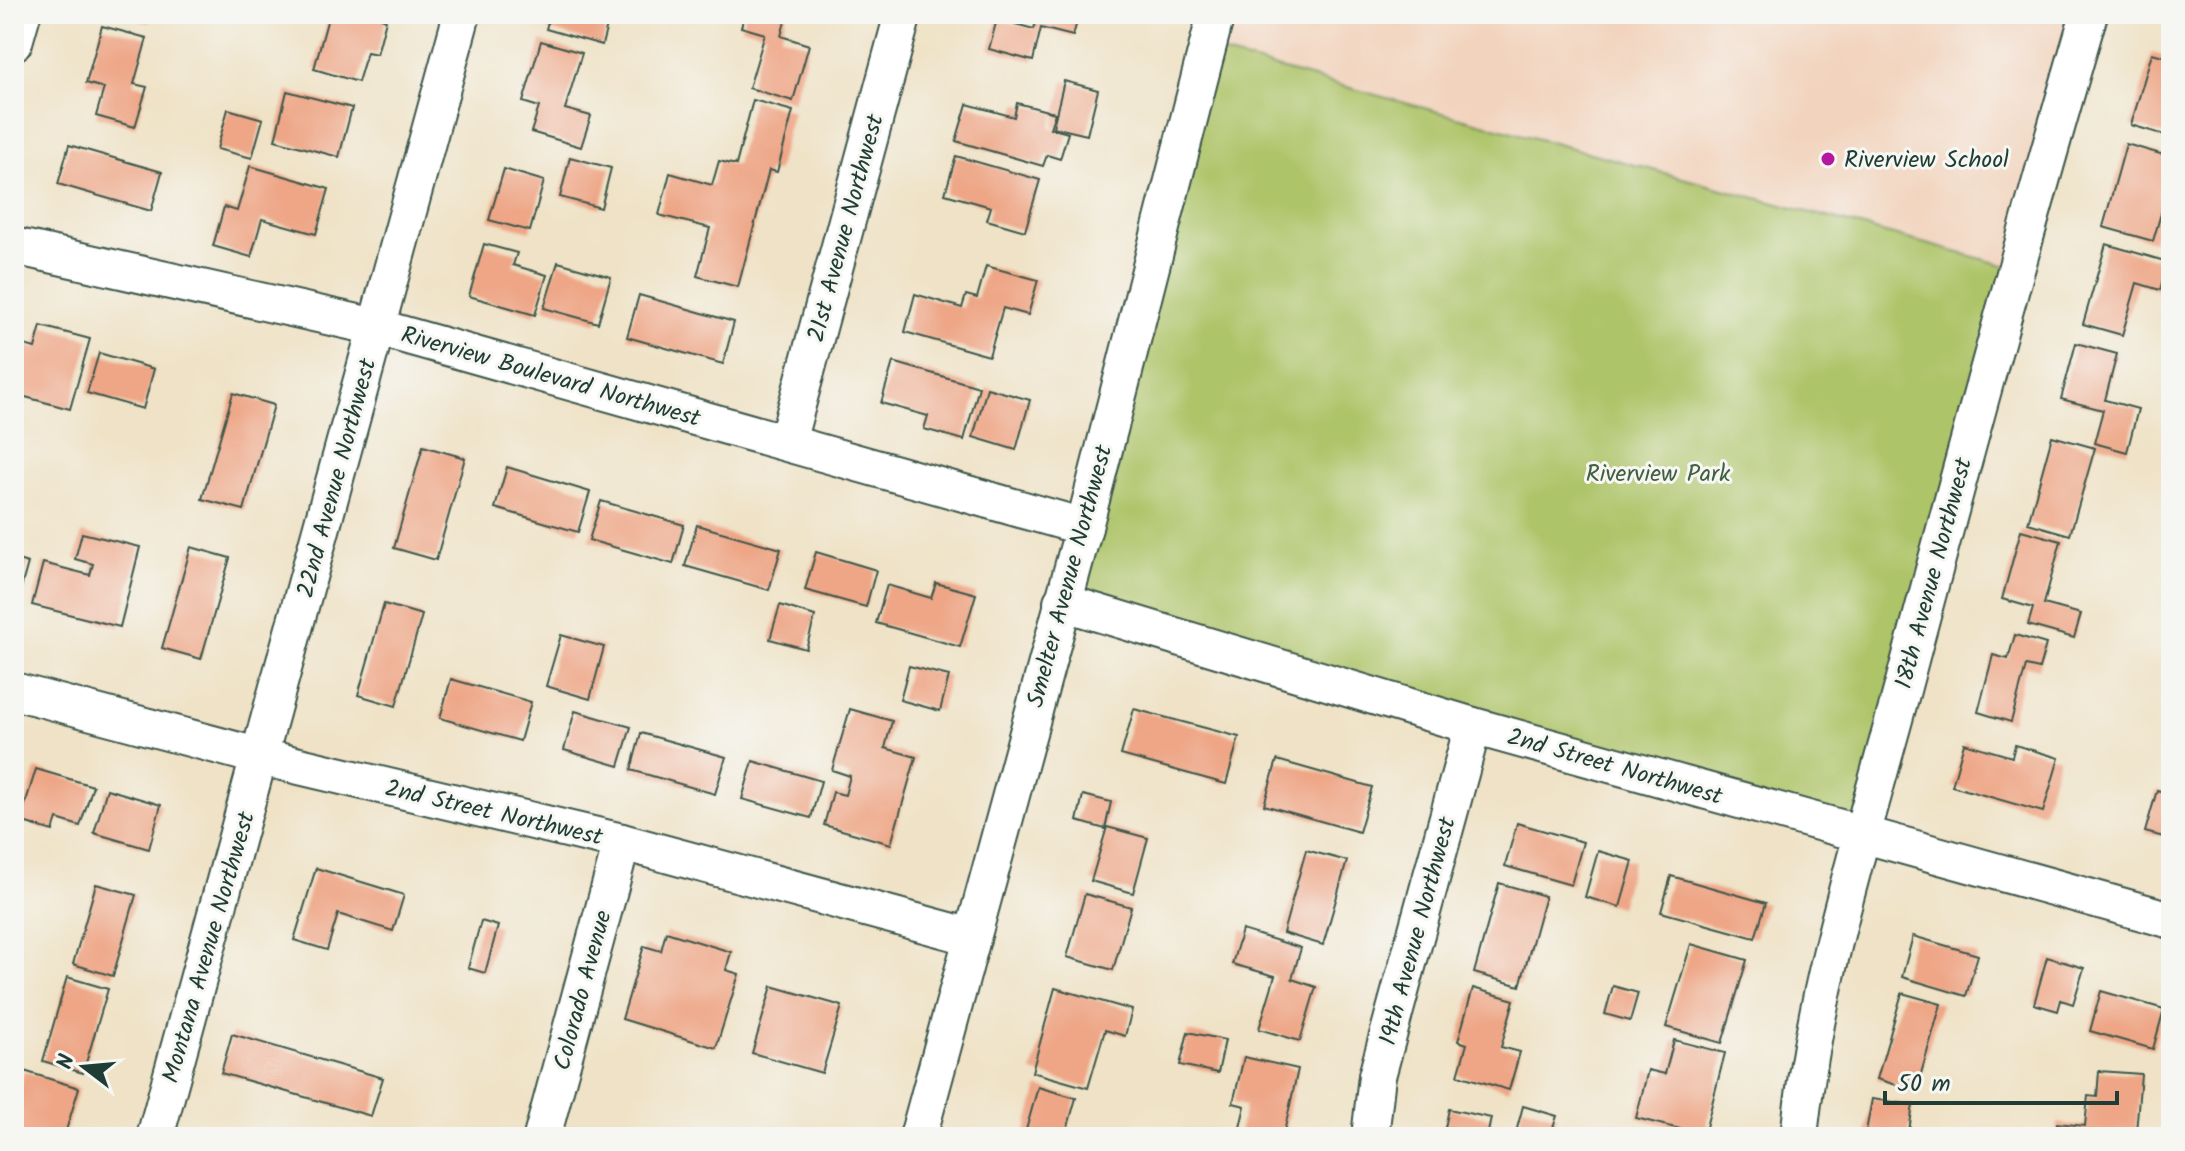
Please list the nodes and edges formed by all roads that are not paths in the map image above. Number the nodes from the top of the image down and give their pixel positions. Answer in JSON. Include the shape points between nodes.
{"nodes":[{"id":1,"x":22,"y":14,"type":"edge"},
{"id":2,"x":462,"y":14,"type":"edge"},
{"id":3,"x":903,"y":14,"type":"edge"},
{"id":4,"x":1216,"y":14,"type":"edge"},
{"id":5,"x":2089,"y":14,"type":"edge"},
{"id":6,"x":14,"y":42,"type":"edge"},
{"id":7,"x":14,"y":246,"type":"edge"},
{"id":8,"x":376,"y":327,"type":"junction"},
{"id":9,"x":787,"y":442,"type":"junction"},
{"id":10,"x":1084,"y":527,"type":"junction"},
{"id":11,"x":1062,"y":602,"type":"junction"},
{"id":12,"x":14,"y":691,"type":"edge"},
{"id":13,"x":1473,"y":726,"type":"junction"},
{"id":14,"x":261,"y":757,"type":"junction"},
{"id":15,"x":1863,"y":836,"type":"junction"},
{"id":16,"x":622,"y":842,"type":"junction"},
{"id":17,"x":2171,"y":920,"type":"edge"},
{"id":18,"x":972,"y":937,"type":"junction"},
{"id":19,"x":155,"y":1137,"type":"edge"},
{"id":20,"x":542,"y":1137,"type":"edge"},
{"id":21,"x":918,"y":1137,"type":"edge"},
{"id":22,"x":1370,"y":1137,"type":"edge"},
{"id":23,"x":1799,"y":1137,"type":"edge"}],
"edges":[{"from":1,"to":6,"type":"street"},
{"from":2,"to":8,"type":"street","name":"22nd Avenue Northwest"},
{"from":3,"to":9,"type":"street","name":"21st Avenue Northwest"},
{"from":4,"to":10,"type":"street","name":"Smelter Avenue Northwest"},
{"from":5,"to":15,"type":"street","name":"18th Avenue Northwest","via":[[2015,268]]},
{"from":7,"to":8,"type":"street","name":"Riverview Boulevard Northwest"},
{"from":8,"to":9,"type":"street","name":"Riverview Boulevard Northwest"},
{"from":8,"to":14,"type":"street","name":"22nd Avenue Northwest"},
{"from":9,"to":10,"type":"street","name":"Riverview Boulevard Northwest"},
{"from":10,"to":11,"type":"street","name":"Smelter Avenue Northwest"},
{"from":11,"to":13,"type":"street","name":"2nd Street Northwest"},
{"from":11,"to":18,"type":"street","name":"Smelter Avenue Northwest"},
{"from":12,"to":14,"type":"street","name":"2nd Street Northwest"},
{"from":13,"to":15,"type":"street","name":"2nd Street Northwest"},
{"from":13,"to":22,"type":"street","name":"19th Avenue Northwest","via":[[1377,1076]]},
{"from":14,"to":16,"type":"street","name":"2nd Street Northwest"},
{"from":14,"to":19,"type":"street","name":"Montana Avenue Northwest"},
{"from":15,"to":17,"type":"street","name":"2nd Street Northwest"},
{"from":15,"to":23,"type":"street","name":"18th Avenue Northwest","via":[[1806,1070]]},
{"from":16,"to":18,"type":"street","name":"2nd Street Northwest"},
{"from":16,"to":20,"type":"street","name":"Colorado Avenue"},
{"from":18,"to":21,"type":"street","name":"Smelter Avenue Northwest"}]}
